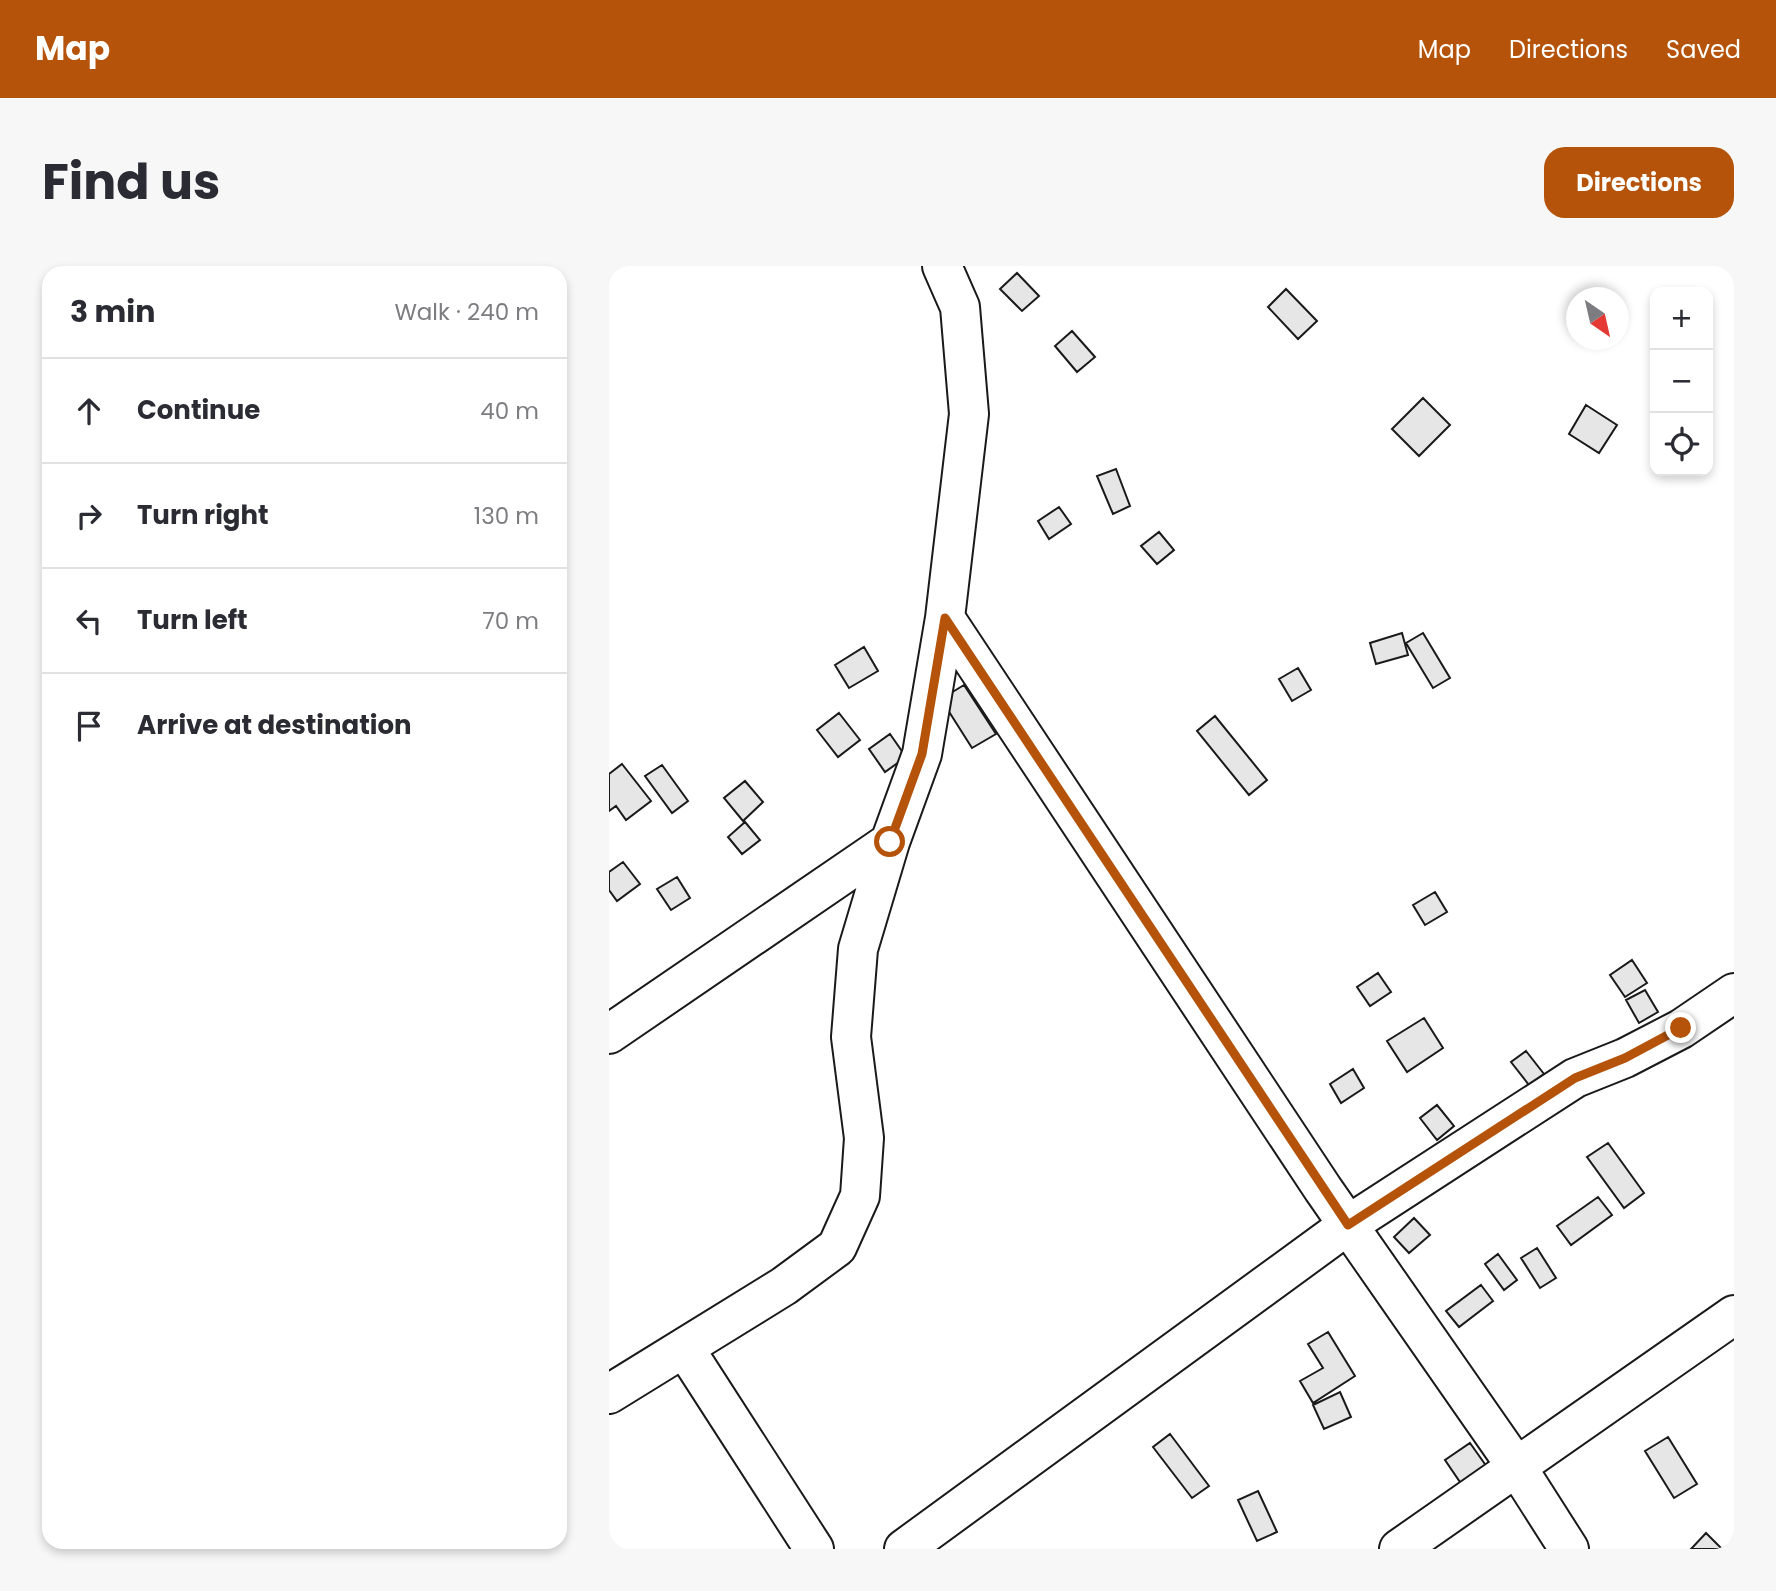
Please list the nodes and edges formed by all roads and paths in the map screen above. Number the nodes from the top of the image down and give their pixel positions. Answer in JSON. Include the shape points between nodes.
{"nodes":[{"id":1,"x":942,"y":266,"type":"edge"},
{"id":2,"x":945,"y":618,"type":"junction"},
{"id":3,"x":890,"y":842,"type":"junction"},
{"id":4,"x":1734,"y":993,"type":"edge"},
{"id":5,"x":609,"y":1034,"type":"edge"},
{"id":6,"x":1348,"y":1225,"type":"junction"},
{"id":7,"x":1734,"y":1315,"type":"edge"},
{"id":8,"x":685,"y":1349,"type":"junction"},
{"id":9,"x":609,"y":1394,"type":"edge"},
{"id":10,"x":1518,"y":1469,"type":"junction"},
{"id":11,"x":814,"y":1549,"type":"edge"},
{"id":12,"x":904,"y":1549,"type":"edge"},
{"id":13,"x":1399,"y":1549,"type":"edge"},
{"id":14,"x":1569,"y":1549,"type":"edge"}],
"edges":[{"from":1,"to":2,"type":"street","via":[[960,307],[969,414]]},
{"from":2,"to":3,"type":"street","via":[[922,754]]},
{"from":2,"to":6,"type":"street"},
{"from":3,"to":5,"type":"street"},
{"from":3,"to":8,"type":"street","via":[[857,949],[851,1037],[864,1138],[860,1196],[837,1247]]},
{"from":4,"to":6,"type":"street","via":[[1625,1058],[1575,1078]]},
{"from":6,"to":10,"type":"street"},
{"from":6,"to":12,"type":"street"},
{"from":7,"to":10,"type":"street"},
{"from":8,"to":9,"type":"street"},
{"from":8,"to":11,"type":"street"},
{"from":10,"to":13,"type":"street"},
{"from":10,"to":14,"type":"street"}]}
